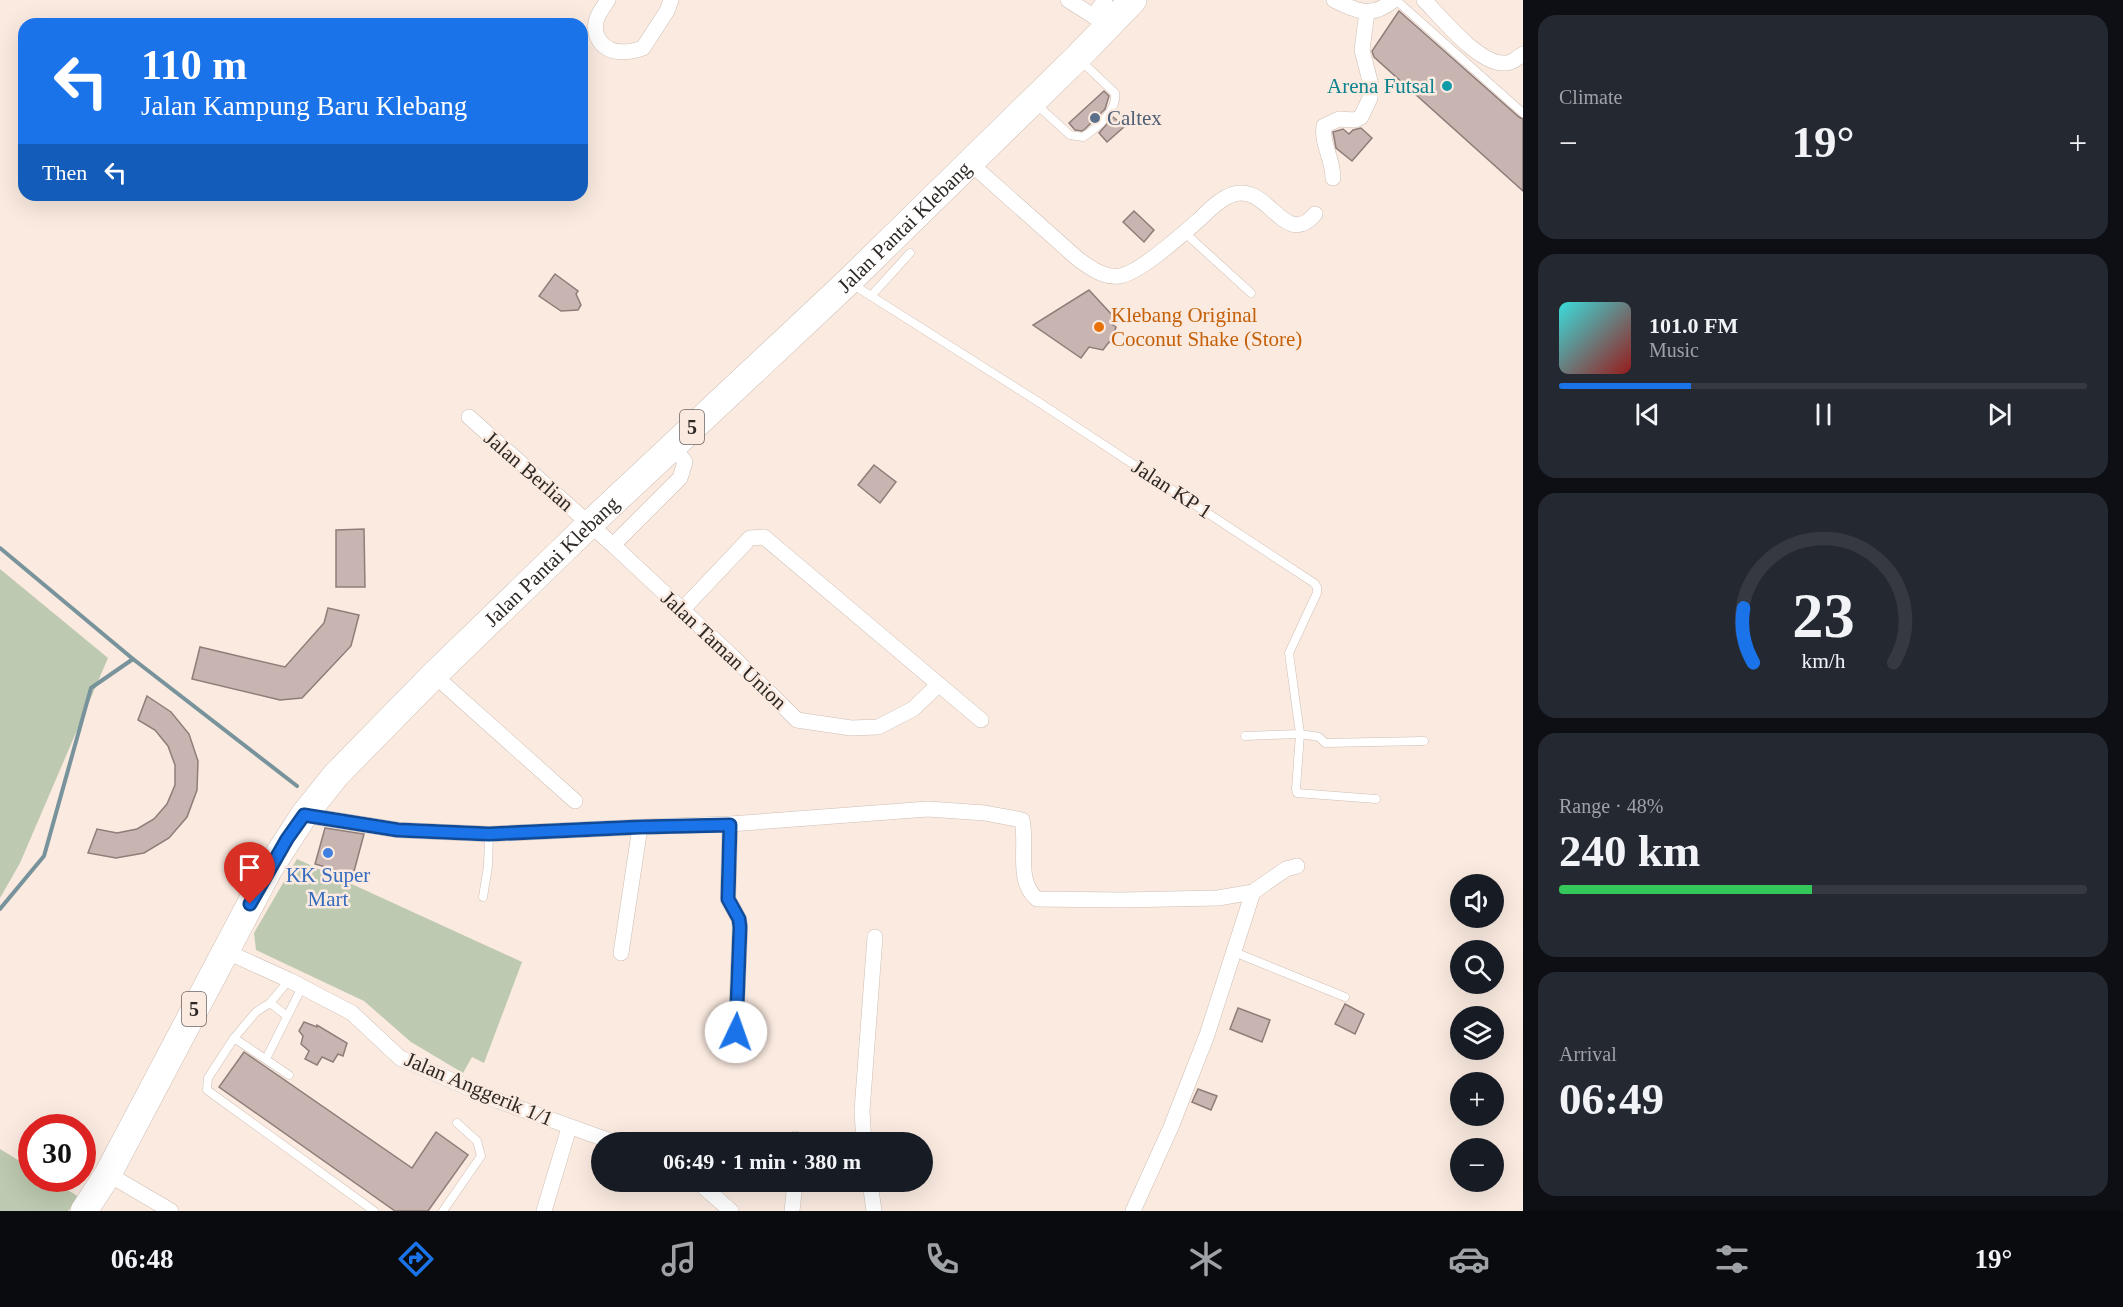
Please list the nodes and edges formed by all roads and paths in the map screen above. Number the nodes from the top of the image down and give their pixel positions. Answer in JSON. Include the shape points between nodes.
{"nodes":[{"id":1,"x":608,"y":0,"type":"edge"},
{"id":2,"x":671,"y":0,"type":"edge"},
{"id":3,"x":1068,"y":0,"type":"edge"},
{"id":4,"x":1133,"y":0,"type":"edge"},
{"id":5,"x":1334,"y":0,"type":"edge"},
{"id":6,"x":1395,"y":0,"type":"edge"},
{"id":7,"x":1424,"y":0,"type":"edge"},
{"id":8,"x":1367,"y":12,"type":"junction"},
{"id":9,"x":1102,"y":14,"type":"edge"},
{"id":10,"x":1523,"y":54,"type":"edge"},
{"id":11,"x":1077,"y":58,"type":"junction"},
{"id":12,"x":1033,"y":101,"type":"junction"},
{"id":13,"x":1523,"y":113,"type":"edge"},
{"id":14,"x":969,"y":162,"type":"junction"},
{"id":15,"x":1334,"y":178,"type":"dead end"},
{"id":16,"x":1315,"y":214,"type":"dead end"},
{"id":17,"x":1185,"y":233,"type":"junction"},
{"id":18,"x":910,"y":253,"type":"dead end"},
{"id":19,"x":848,"y":282,"type":"junction"},
{"id":20,"x":1251,"y":293,"type":"dead end"},
{"id":21,"x":871,"y":296,"type":"junction"},
{"id":22,"x":468,"y":417,"type":"dead end"},
{"id":23,"x":673,"y":446,"type":"junction"},
{"id":24,"x":590,"y":524,"type":"junction"},
{"id":25,"x":613,"y":545,"type":"junction"},
{"id":26,"x":682,"y":610,"type":"junction"},
{"id":27,"x":434,"y":675,"type":"junction"},
{"id":28,"x":938,"y":685,"type":"junction"},
{"id":29,"x":981,"y":720,"type":"dead end"},
{"id":30,"x":1300,"y":734,"type":"junction"},
{"id":31,"x":1245,"y":736,"type":"dead end"},
{"id":32,"x":1424,"y":741,"type":"dead end"},
{"id":33,"x":1376,"y":799,"type":"dead end"},
{"id":34,"x":575,"y":801,"type":"dead end"},
{"id":35,"x":304,"y":815,"type":"junction"},
{"id":36,"x":730,"y":825,"type":"junction"},
{"id":37,"x":640,"y":827,"type":"junction"},
{"id":38,"x":489,"y":834,"type":"junction"},
{"id":39,"x":1297,"y":866,"type":"dead end"},
{"id":40,"x":1253,"y":892,"type":"junction"},
{"id":41,"x":483,"y":897,"type":"dead end"},
{"id":42,"x":874,"y":937,"type":"dead end"},
{"id":43,"x":225,"y":951,"type":"junction"},
{"id":44,"x":1234,"y":952,"type":"junction"},
{"id":45,"x":621,"y":953,"type":"dead end"},
{"id":46,"x":296,"y":983,"type":"junction"},
{"id":47,"x":1345,"y":997,"type":"dead end"},
{"id":48,"x":270,"y":1003,"type":"junction"},
{"id":49,"x":287,"y":1016,"type":"junction"},
{"id":50,"x":234,"y":1038,"type":"junction"},
{"id":51,"x":735,"y":1054,"type":"dead end"},
{"id":52,"x":266,"y":1059,"type":"junction"},
{"id":53,"x":288,"y":1075,"type":"dead end"},
{"id":54,"x":457,"y":1123,"type":"dead end"},
{"id":55,"x":569,"y":1128,"type":"junction"},
{"id":56,"x":863,"y":1132,"type":"edge"},
{"id":57,"x":591,"y":1135,"type":"edge"},
{"id":58,"x":108,"y":1173,"type":"junction"},
{"id":59,"x":709,"y":1192,"type":"edge"},
{"id":60,"x":795,"y":1192,"type":"edge"},
{"id":61,"x":871,"y":1192,"type":"edge"},
{"id":62,"x":84,"y":1211,"type":"edge"},
{"id":63,"x":171,"y":1211,"type":"edge"},
{"id":64,"x":374,"y":1211,"type":"edge"},
{"id":65,"x":443,"y":1211,"type":"edge"},
{"id":66,"x":544,"y":1211,"type":"edge"},
{"id":67,"x":730,"y":1211,"type":"edge"},
{"id":68,"x":792,"y":1211,"type":"edge"},
{"id":69,"x":874,"y":1211,"type":"edge"},
{"id":70,"x":1133,"y":1211,"type":"edge"}],
"edges":[{"from":1,"to":2,"type":"street","via":[[598,16],[598,38],[608,49],[626,53],[643,48]]},
{"from":3,"to":9,"type":"street"},
{"from":4,"to":9,"type":"highway","name":"Jalan Pantai Klebang","number":"5"},
{"from":5,"to":8,"type":"street"},
{"from":6,"to":8,"type":"street","via":[[1384,9]]},
{"from":6,"to":13,"type":"lane"},
{"from":7,"to":10,"type":"street","via":[[1491,61],[1514,62]]},
{"from":8,"to":15,"type":"street","via":[[1362,50],[1369,72],[1370,98],[1361,117],[1339,119],[1324,126],[1322,137]]},
{"from":9,"to":11,"type":"highway","name":"Jalan Pantai Klebang","number":"5"},
{"from":11,"to":12,"type":"highway","name":"Jalan Pantai Klebang","number":"5"},
{"from":11,"to":12,"type":"lane","via":[[1115,93],[1116,99],[1089,133],[1083,137],[1070,135]]},
{"from":12,"to":14,"type":"highway","name":"Jalan Pantai Klebang","number":"5"},
{"from":14,"to":17,"type":"street","via":[[1078,259],[1103,274],[1117,277],[1130,273]]},
{"from":14,"to":19,"type":"highway","name":"Jalan Pantai Klebang","number":"5"},
{"from":16,"to":17,"type":"street","via":[[1309,222],[1293,225],[1257,197],[1234,194],[1218,202]]},
{"from":17,"to":20,"type":"lane"},
{"from":18,"to":21,"type":"lane"},
{"from":19,"to":21,"type":"lane","name":"Jalan KP 1"},
{"from":19,"to":23,"type":"highway","name":"Jalan Pantai Klebang","number":"5"},
{"from":21,"to":30,"type":"lane","name":"Jalan KP 1","via":[[1314,583],[1317,593],[1289,653]]},
{"from":22,"to":24,"type":"street","name":"Jalan Berlian"},
{"from":23,"to":24,"type":"highway","name":"Jalan Pantai Klebang","number":"5"},
{"from":23,"to":25,"type":"street","via":[[685,462],[680,478]]},
{"from":24,"to":25,"type":"street","name":"Jalan Taman Union"},
{"from":24,"to":27,"type":"highway","name":"Jalan Pantai Klebang","number":"5"},
{"from":25,"to":26,"type":"street","name":"Jalan Taman Union"},
{"from":26,"to":28,"type":"street","name":"Jalan Taman Union","via":[[797,720],[851,728],[878,727],[913,709]]},
{"from":26,"to":28,"type":"street","via":[[750,538],[764,537]]},
{"from":27,"to":34,"type":"street"},
{"from":27,"to":35,"type":"highway","name":"Jalan Pantai Klebang","number":"5","via":[[336,775]]},
{"from":28,"to":29,"type":"street"},
{"from":30,"to":31,"type":"lane"},
{"from":30,"to":32,"type":"lane","via":[[1320,737],[1325,743]]},
{"from":30,"to":33,"type":"lane","name":"Jalan KP 1","via":[[1298,793]]},
{"from":35,"to":38,"type":"street","via":[[398,830]]},
{"from":35,"to":43,"type":"highway","name":"Jalan Pantai Klebang","number":"5","via":[[268,869]]},
{"from":36,"to":37,"type":"street"},
{"from":36,"to":40,"type":"street","via":[[928,809],[985,813],[1022,820],[1025,876],[1029,892],[1037,899],[1218,898]]},
{"from":36,"to":51,"type":"street","via":[[728,899],[740,927]]},
{"from":37,"to":38,"type":"street"},
{"from":37,"to":45,"type":"street"},
{"from":38,"to":41,"type":"lane"},
{"from":39,"to":40,"type":"street","via":[[1286,869]]},
{"from":40,"to":44,"type":"street"},
{"from":42,"to":56,"type":"street"},
{"from":43,"to":46,"type":"street","name":"Jalan Anggerik 1/1"},
{"from":43,"to":58,"type":"highway","name":"Jalan Pantai Klebang","number":"5"},
{"from":44,"to":47,"type":"lane"},
{"from":44,"to":70,"type":"street","via":[[1207,1035]]},
{"from":46,"to":48,"type":"lane"},
{"from":46,"to":49,"type":"lane"},
{"from":46,"to":55,"type":"street","name":"Jalan Anggerik 1/1","via":[[352,1013],[400,1058]]},
{"from":48,"to":49,"type":"lane"},
{"from":48,"to":50,"type":"lane","via":[[256,1012]]},
{"from":49,"to":52,"type":"lane"},
{"from":50,"to":52,"type":"lane"},
{"from":50,"to":64,"type":"lane","via":[[208,1078],[207,1090]]},
{"from":52,"to":53,"type":"lane"},
{"from":54,"to":65,"type":"lane","via":[[477,1141],[481,1156]]},
{"from":55,"to":57,"type":"street","name":"Jalan Anggerik 1/1"},
{"from":55,"to":66,"type":"street"},
{"from":58,"to":62,"type":"highway","name":"Jalan Pantai Klebang","number":"5"},
{"from":58,"to":63,"type":"street"},
{"from":59,"to":67,"type":"street"},
{"from":60,"to":68,"type":"street"},
{"from":61,"to":69,"type":"street"}]}
